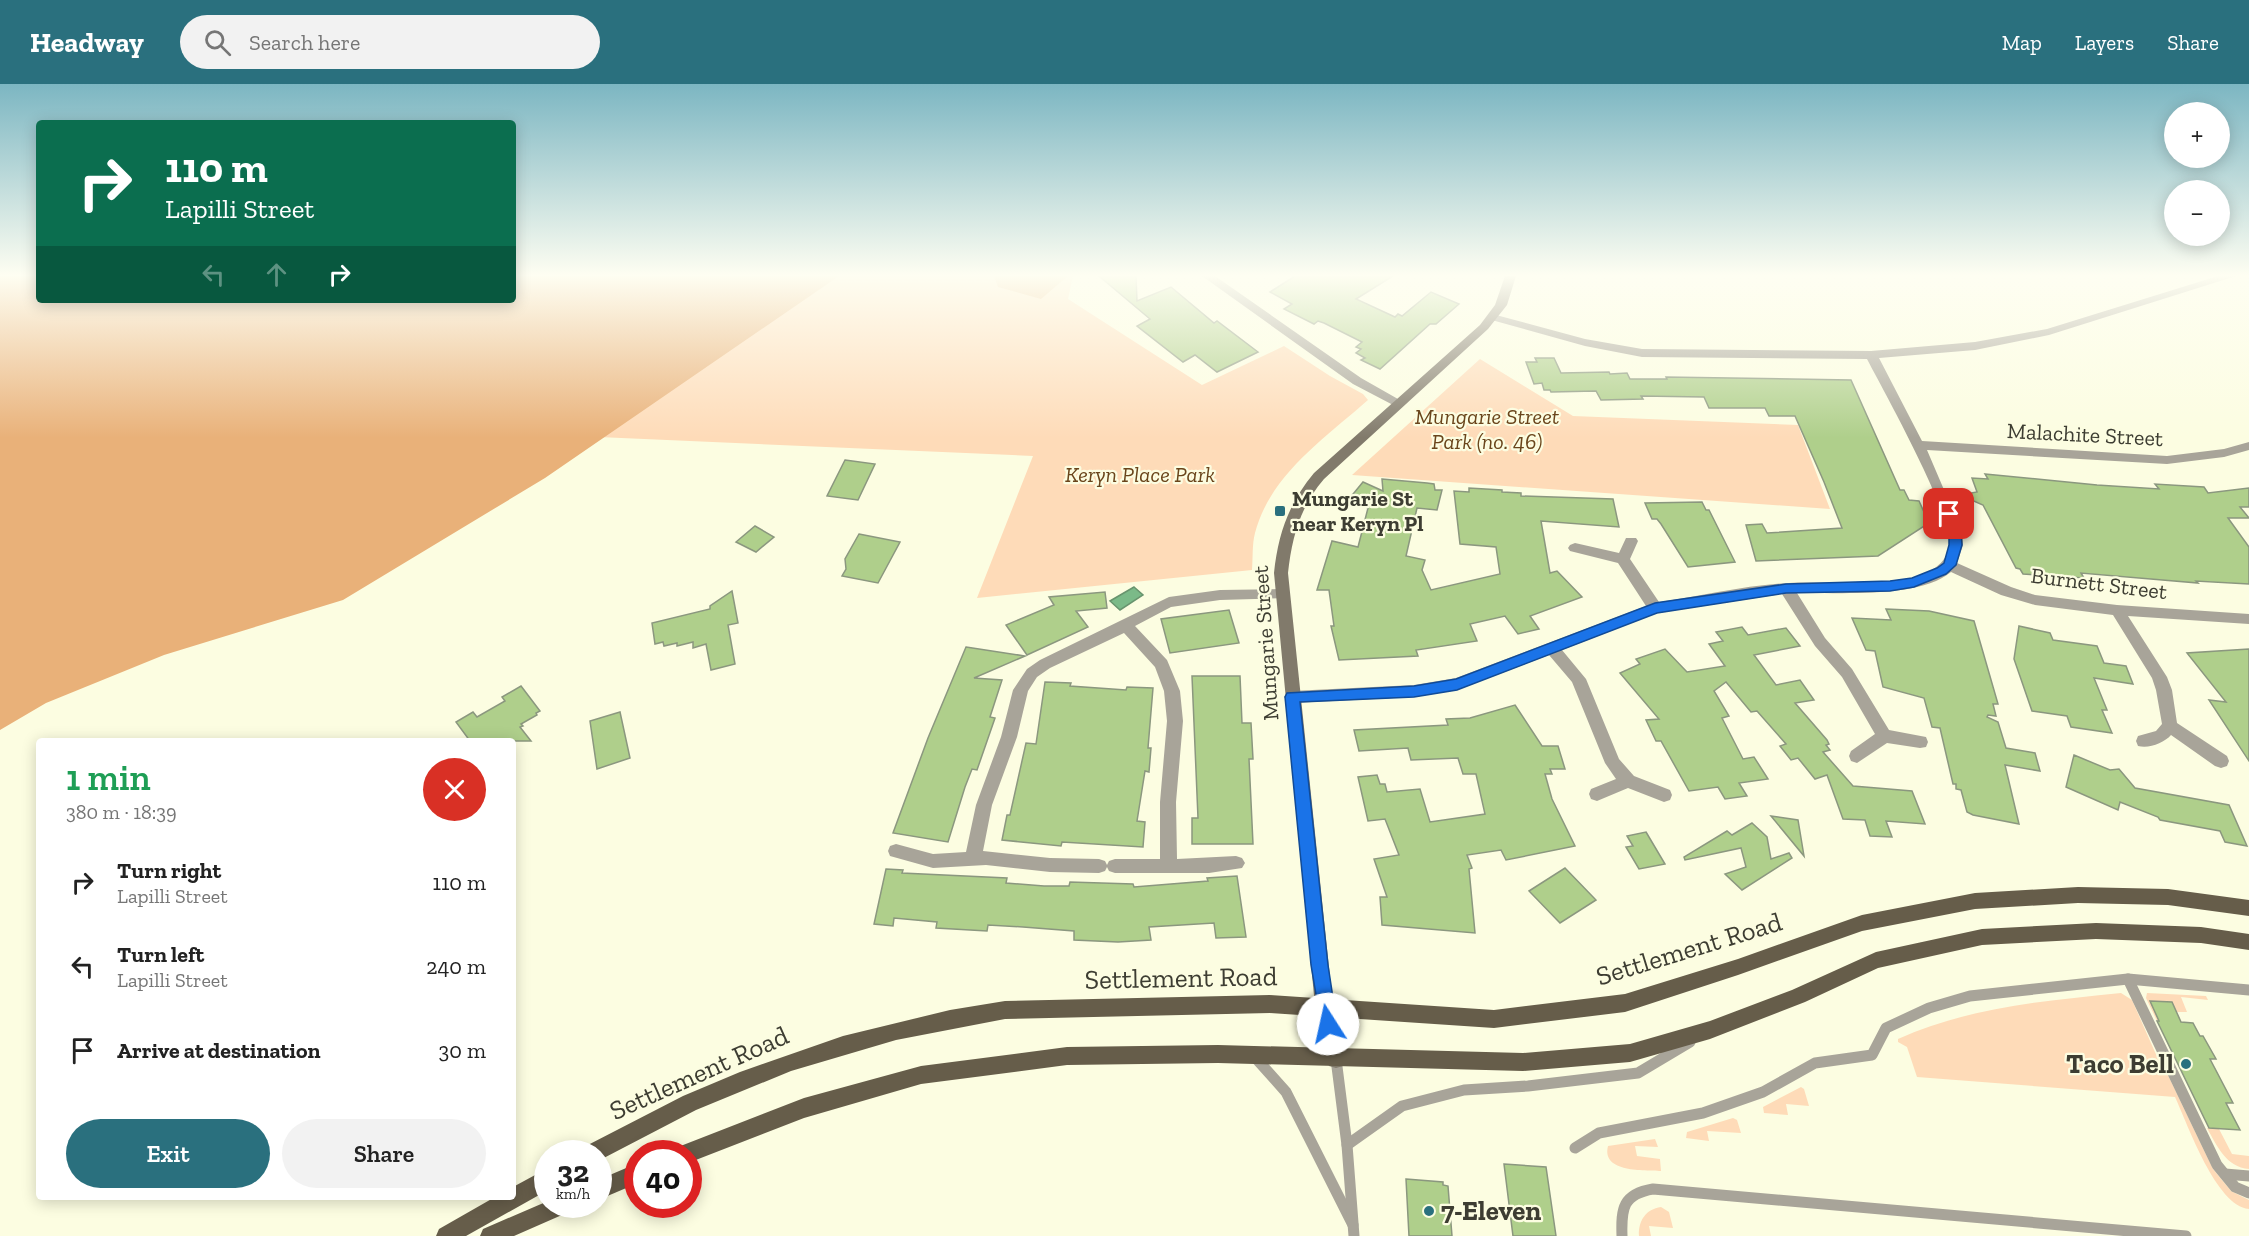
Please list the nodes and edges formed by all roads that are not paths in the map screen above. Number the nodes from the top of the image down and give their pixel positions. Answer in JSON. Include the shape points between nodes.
{"nodes":[{"id":1,"x":1284,"y":330,"type":"edge"},
{"id":2,"x":1478,"y":330,"type":"edge"},
{"id":3,"x":1534,"y":330,"type":"edge"},
{"id":4,"x":2056,"y":330,"type":"edge"},
{"id":5,"x":1871,"y":355,"type":"junction"},
{"id":6,"x":1399,"y":403,"type":"junction"},
{"id":7,"x":1918,"y":445,"type":"junction"},
{"id":8,"x":2249,"y":446,"type":"edge"},
{"id":9,"x":1631,"y":541,"type":"dead end"},
{"id":10,"x":1575,"y":548,"type":"dead end"},
{"id":11,"x":1623,"y":559,"type":"junction"},
{"id":12,"x":1949,"y":565,"type":"junction"},
{"id":13,"x":1786,"y":588,"type":"junction"},
{"id":14,"x":1282,"y":594,"type":"junction"},
{"id":15,"x":1655,"y":608,"type":"junction"},
{"id":16,"x":2117,"y":610,"type":"junction"},
{"id":17,"x":2249,"y":619,"type":"edge"},
{"id":18,"x":1126,"y":625,"type":"junction"},
{"id":19,"x":1551,"y":647,"type":"junction"},
{"id":20,"x":1292,"y":697,"type":"junction"},
{"id":21,"x":2170,"y":726,"type":"junction"},
{"id":22,"x":1884,"y":736,"type":"junction"},
{"id":23,"x":2144,"y":741,"type":"dead end"},
{"id":24,"x":1920,"y":742,"type":"dead end"},
{"id":25,"x":1857,"y":756,"type":"dead end"},
{"id":26,"x":2221,"y":761,"type":"dead end"},
{"id":27,"x":1628,"y":781,"type":"junction"},
{"id":28,"x":1597,"y":794,"type":"dead end"},
{"id":29,"x":1664,"y":795,"type":"dead end"},
{"id":30,"x":896,"y":851,"type":"dead end"},
{"id":31,"x":973,"y":859,"type":"junction"},
{"id":32,"x":1236,"y":863,"type":"dead end"},
{"id":33,"x":1169,"y":866,"type":"junction"},
{"id":34,"x":2249,"y":908,"type":"edge"},
{"id":35,"x":2249,"y":942,"type":"edge"},
{"id":36,"x":2128,"y":979,"type":"junction"},
{"id":37,"x":2249,"y":990,"type":"edge"},
{"id":38,"x":1324,"y":1006,"type":"junction"},
{"id":39,"x":1710,"y":1030,"type":"junction"},
{"id":40,"x":1253,"y":1055,"type":"junction"},
{"id":41,"x":1336,"y":1059,"type":"junction"},
{"id":42,"x":612,"y":1144,"type":"edge"},
{"id":43,"x":1347,"y":1145,"type":"junction"},
{"id":44,"x":702,"y":1148,"type":"edge"},
{"id":45,"x":1575,"y":1148,"type":"dead end"},
{"id":46,"x":2225,"y":1174,"type":"junction"},
{"id":47,"x":2249,"y":1176,"type":"edge"},
{"id":48,"x":534,"y":1186,"type":"edge"},
{"id":49,"x":2249,"y":1193,"type":"edge"},
{"id":50,"x":516,"y":1196,"type":"edge"},
{"id":51,"x":509,"y":1200,"type":"edge"},
{"id":52,"x":534,"y":1217,"type":"edge"},
{"id":53,"x":1354,"y":1231,"type":"edge"},
{"id":54,"x":446,"y":1236,"type":"edge"},
{"id":55,"x":490,"y":1236,"type":"edge"},
{"id":56,"x":1622,"y":1236,"type":"edge"},
{"id":57,"x":2186,"y":1236,"type":"edge"}],
"edges":[{"from":1,"to":6,"type":"street","via":[[1357,381]]},
{"from":2,"to":6,"type":"street","name":"Mungarie Street"},
{"from":3,"to":5,"type":"street","via":[[1613,350],[1642,353]]},
{"from":4,"to":5,"type":"street","via":[[1975,346]]},
{"from":5,"to":7,"type":"street"},
{"from":6,"to":14,"type":"street","name":"Mungarie Street","via":[[1324,470],[1300,501],[1284,544]]},
{"from":7,"to":8,"type":"street","name":"Malachite Street","via":[[2167,460],[2216,455]]},
{"from":7,"to":12,"type":"street","via":[[1955,532],[1956,545]]},
{"from":9,"to":11,"type":"street"},
{"from":10,"to":11,"type":"street"},
{"from":11,"to":15,"type":"street"},
{"from":12,"to":13,"type":"street","via":[[1929,577],[1902,584]]},
{"from":12,"to":16,"type":"street","name":"Burnett Street","via":[[2034,600]]},
{"from":13,"to":15,"type":"street"},
{"from":13,"to":22,"type":"street","via":[[1821,642],[1847,673]]},
{"from":14,"to":18,"type":"street","via":[[1182,598],[1162,604]]},
{"from":14,"to":20,"type":"street","name":"Mungarie Street"},
{"from":15,"to":19,"type":"street"},
{"from":16,"to":17,"type":"street","name":"Burnett Street"},
{"from":16,"to":21,"type":"street","via":[[2159,677]]},
{"from":18,"to":31,"type":"street","via":[[1041,666],[1022,686],[1009,737],[984,805]]},
{"from":18,"to":33,"type":"street","via":[[1161,664],[1172,691],[1175,731],[1168,802]]},
{"from":19,"to":20,"type":"street","via":[[1457,684],[1414,691]]},
{"from":19,"to":27,"type":"street","via":[[1578,679],[1614,763]]},
{"from":20,"to":38,"type":"street","name":"Mungarie Street"},
{"from":21,"to":23,"type":"street","via":[[2161,736]]},
{"from":21,"to":26,"type":"street"},
{"from":22,"to":24,"type":"street"},
{"from":22,"to":25,"type":"street"},
{"from":27,"to":28,"type":"street"},
{"from":27,"to":29,"type":"street"},
{"from":30,"to":31,"type":"street","via":[[933,861]]},
{"from":31,"to":33,"type":"street"},
{"from":32,"to":33,"type":"street"},
{"from":34,"to":38,"type":"main road","name":"Settlement Road","via":[[2157,897],[2078,895],[1975,901],[1862,923],[1625,1003],[1494,1019]]},
{"from":35,"to":39,"type":"main road","via":[[2201,935],[2096,931],[1982,937],[1876,960]]},
{"from":36,"to":37,"type":"lane"},
{"from":36,"to":45,"type":"lane","via":[[1970,996],[1929,1008],[1886,1028],[1872,1055],[1815,1063],[1763,1092],[1703,1113],[1599,1133]]},
{"from":36,"to":46,"type":"lane","via":[[2217,1165]]},
{"from":38,"to":41,"type":"street","name":"Mungarie Street"},
{"from":38,"to":42,"type":"main road","name":"Settlement Road","via":[[1185,1004],[1027,1009],[934,1022],[851,1041],[790,1061]]},
{"from":39,"to":41,"type":"main road","via":[[1630,1053],[1523,1062]]},
{"from":39,"to":43,"type":"lane","via":[[1638,1073],[1464,1090],[1402,1106]]},
{"from":40,"to":41,"type":"main road"},
{"from":40,"to":44,"type":"main road","via":[[1067,1056],[921,1075],[804,1108]]},
{"from":40,"to":53,"type":"lane","via":[[1286,1092]]},
{"from":41,"to":43,"type":"lane"},
{"from":43,"to":53,"type":"lane"},
{"from":46,"to":47,"type":"lane"},
{"from":46,"to":49,"type":"lane","via":[[2235,1187]]},
{"from":48,"to":50,"type":"main road"},
{"from":51,"to":54,"type":"main road"},
{"from":52,"to":55,"type":"main road"},
{"from":56,"to":57,"type":"lane","via":[[1627,1199],[1642,1190],[1665,1190]]}]}
